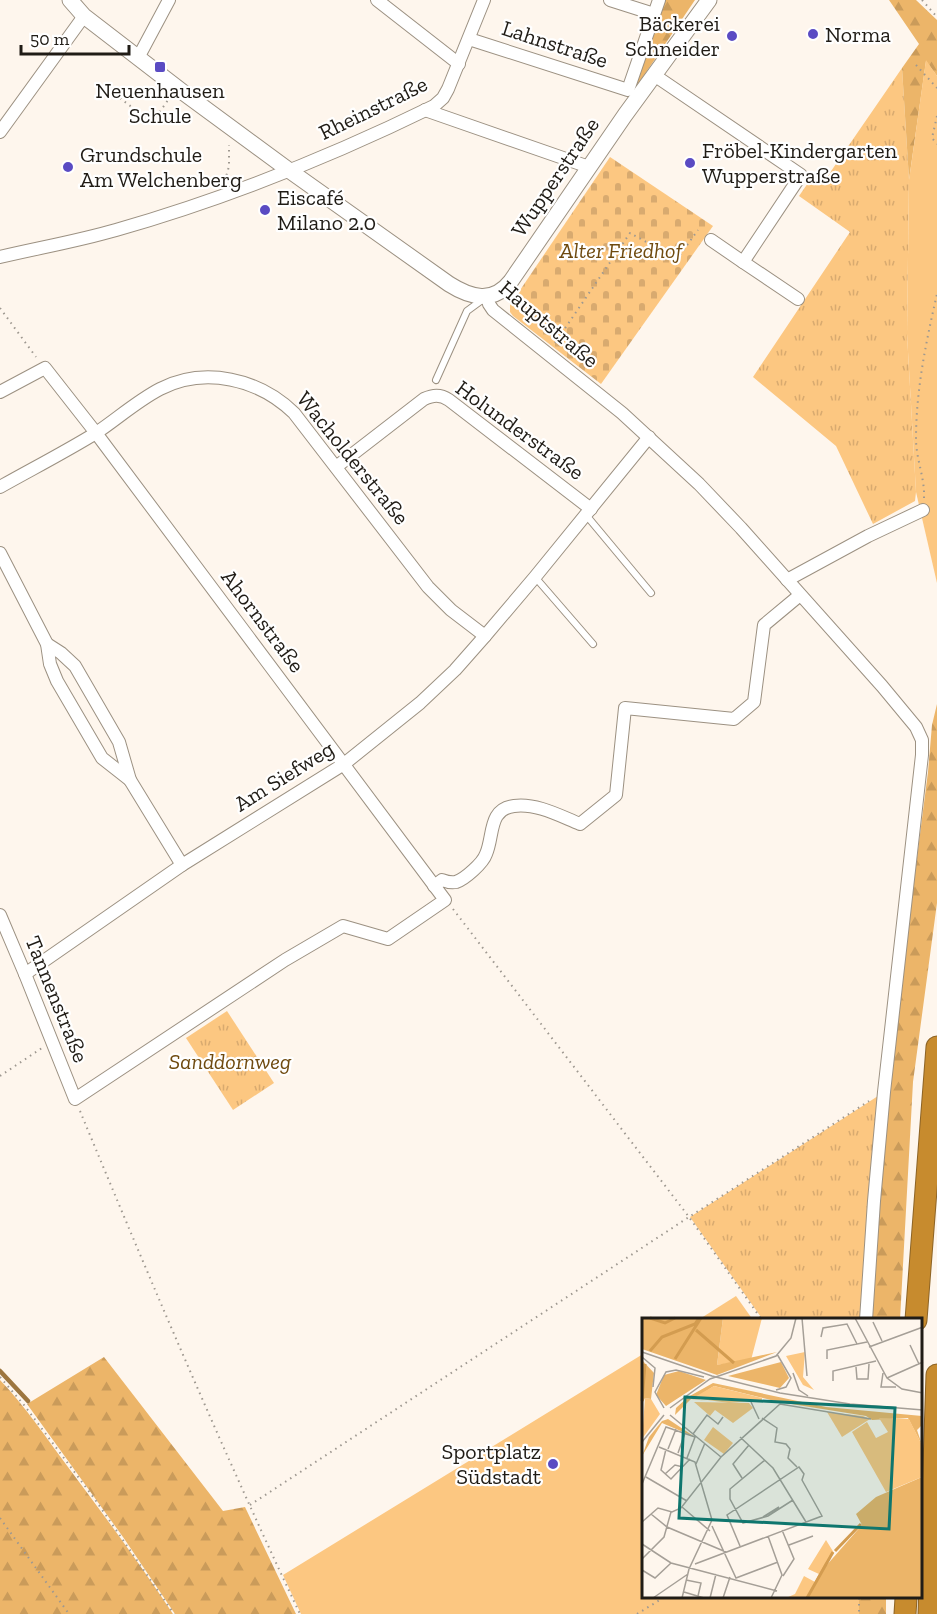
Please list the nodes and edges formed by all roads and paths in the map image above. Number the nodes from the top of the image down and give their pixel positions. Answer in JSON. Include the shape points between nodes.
{"nodes":[{"id":1,"x":70,"y":0,"type":"edge"},
{"id":2,"x":169,"y":0,"type":"edge"},
{"id":3,"x":378,"y":0,"type":"edge"},
{"id":4,"x":484,"y":0,"type":"edge"},
{"id":5,"x":610,"y":0,"type":"edge"},
{"id":6,"x":659,"y":0,"type":"edge"},
{"id":7,"x":710,"y":0,"type":"edge"},
{"id":8,"x":922,"y":0,"type":"edge"},
{"id":9,"x":394,"y":5,"type":"edge"},
{"id":10,"x":654,"y":14,"type":"junction"},
{"id":11,"x":84,"y":16,"type":"junction"},
{"id":12,"x":937,"y":17,"type":"edge"},
{"id":13,"x":469,"y":39,"type":"junction"},
{"id":14,"x":138,"y":58,"type":"junction"},
{"id":15,"x":459,"y":64,"type":"junction"},
{"id":16,"x":916,"y":65,"type":"dead end"},
{"id":17,"x":654,"y":75,"type":"junction"},
{"id":18,"x":177,"y":88,"type":"junction"},
{"id":19,"x":937,"y":88,"type":"edge"},
{"id":20,"x":120,"y":99,"type":"dead end"},
{"id":21,"x":425,"y":110,"type":"junction"},
{"id":22,"x":937,"y":116,"type":"edge"},
{"id":23,"x":227,"y":125,"type":"junction"},
{"id":24,"x":0,"y":132,"type":"edge"},
{"id":25,"x":937,"y":144,"type":"edge"},
{"id":26,"x":589,"y":167,"type":"junction"},
{"id":27,"x":290,"y":171,"type":"junction"},
{"id":28,"x":217,"y":197,"type":"junction"},
{"id":29,"x":698,"y":230,"type":"dead end"},
{"id":30,"x":711,"y":240,"type":"dead end"},
{"id":31,"x":0,"y":257,"type":"edge"},
{"id":32,"x":743,"y":262,"type":"junction"},
{"id":33,"x":937,"y":294,"type":"edge"},
{"id":34,"x":487,"y":296,"type":"junction"},
{"id":35,"x":798,"y":299,"type":"dead end"},
{"id":36,"x":0,"y":309,"type":"edge"},
{"id":37,"x":553,"y":347,"type":"dead end"},
{"id":38,"x":45,"y":368,"type":"junction"},
{"id":39,"x":436,"y":380,"type":"dead end"},
{"id":40,"x":0,"y":392,"type":"edge"},
{"id":41,"x":96,"y":433,"type":"junction"},
{"id":42,"x":649,"y":437,"type":"junction"},
{"id":43,"x":336,"y":466,"type":"junction"},
{"id":44,"x":0,"y":487,"type":"edge"},
{"id":45,"x":923,"y":510,"type":"joint"},
{"id":46,"x":588,"y":512,"type":"junction"},
{"id":47,"x":0,"y":553,"type":"edge"},
{"id":48,"x":535,"y":577,"type":"junction"},
{"id":49,"x":787,"y":580,"type":"junction"},
{"id":50,"x":651,"y":594,"type":"dead end"},
{"id":51,"x":800,"y":595,"type":"junction"},
{"id":52,"x":485,"y":636,"type":"junction"},
{"id":53,"x":47,"y":644,"type":"junction"},
{"id":54,"x":593,"y":644,"type":"dead end"},
{"id":55,"x":344,"y":764,"type":"junction"},
{"id":56,"x":130,"y":780,"type":"junction"},
{"id":57,"x":182,"y":865,"type":"junction"},
{"id":58,"x":434,"y":886,"type":"junction"},
{"id":59,"x":445,"y":900,"type":"junction"},
{"id":60,"x":0,"y":915,"type":"edge"},
{"id":61,"x":25,"y":974,"type":"junction"},
{"id":62,"x":52,"y":1042,"type":"junction"},
{"id":63,"x":937,"y":1047,"type":"edge"},
{"id":64,"x":0,"y":1076,"type":"edge"},
{"id":65,"x":884,"y":1092,"type":"junction"},
{"id":66,"x":75,"y":1099,"type":"junction"},
{"id":67,"x":689,"y":1217,"type":"junction"},
{"id":68,"x":761,"y":1318,"type":"edge"},
{"id":69,"x":866,"y":1318,"type":"edge"},
{"id":70,"x":916,"y":1318,"type":"edge"},
{"id":71,"x":937,"y":1375,"type":"edge"},
{"id":72,"x":0,"y":1377,"type":"edge"},
{"id":73,"x":249,"y":1505,"type":"junction"},
{"id":74,"x":0,"y":1518,"type":"edge"},
{"id":75,"x":661,"y":1599,"type":"edge"},
{"id":76,"x":906,"y":1599,"type":"edge"},
{"id":77,"x":69,"y":1614,"type":"edge"},
{"id":78,"x":174,"y":1614,"type":"edge"},
{"id":79,"x":300,"y":1614,"type":"edge"},
{"id":80,"x":637,"y":1614,"type":"edge"},
{"id":81,"x":905,"y":1614,"type":"edge"},
{"id":82,"x":929,"y":1614,"type":"edge"}],
"edges":[{"from":1,"to":11,"type":"street","name":"Hauptstraße"},
{"from":2,"to":14,"type":"street"},
{"from":3,"to":9,"type":"street"},
{"from":4,"to":13,"type":"street","name":"Rheinstraße"},
{"from":5,"to":10,"type":"street"},
{"from":6,"to":10,"type":"street"},
{"from":7,"to":17,"type":"street","name":"Wupperstraße"},
{"from":8,"to":12,"type":"path"},
{"from":9,"to":15,"type":"street"},
{"from":10,"to":13,"type":"street","name":"Lahnstraße","via":[[628,90]]},
{"from":11,"to":14,"type":"street","name":"Hauptstraße"},
{"from":11,"to":24,"type":"street"},
{"from":13,"to":15,"type":"street","name":"Rheinstraße"},
{"from":14,"to":18,"type":"street","name":"Hauptstraße"},
{"from":15,"to":21,"type":"street","name":"Rheinstraße","via":[[445,95]]},
{"from":16,"to":19,"type":"path"},
{"from":17,"to":26,"type":"street","name":"Wupperstraße"},
{"from":17,"to":32,"type":"street","via":[[801,175]]},
{"from":18,"to":20,"type":"path","via":[[152,123]]},
{"from":18,"to":23,"type":"street","name":"Hauptstraße"},
{"from":21,"to":26,"type":"street"},
{"from":21,"to":27,"type":"street","name":"Rheinstraße"},
{"from":22,"to":25,"type":"path","via":[[932,138]]},
{"from":23,"to":27,"type":"street","name":"Hauptstraße"},
{"from":23,"to":28,"type":"path","via":[[229,166]]},
{"from":26,"to":34,"type":"street","name":"Wupperstraße","via":[[511,281],[502,291]]},
{"from":27,"to":28,"type":"street","name":"Rheinstraße"},
{"from":27,"to":34,"type":"street","name":"Hauptstraße","via":[[449,284],[468,294]]},
{"from":28,"to":31,"type":"street","name":"Rheinstraße","via":[[112,231]]},
{"from":29,"to":37,"type":"path","via":[[677,259],[630,233]]},
{"from":30,"to":32,"type":"street"},
{"from":32,"to":35,"type":"street"},
{"from":33,"to":45,"type":"path","via":[[916,418]]},
{"from":34,"to":39,"type":"lane","via":[[467,311]]},
{"from":34,"to":42,"type":"street","name":"Hauptstraße","via":[[491,309],[499,316]]},
{"from":36,"to":38,"type":"path"},
{"from":38,"to":40,"type":"street"},
{"from":38,"to":41,"type":"street","name":"Ahornstraße"},
{"from":41,"to":43,"type":"street","name":"Wacholderstraße","via":[[170,384],[199,378],[228,379],[262,389],[285,404]]},
{"from":41,"to":44,"type":"street","name":"Wacholderstraße"},
{"from":41,"to":55,"type":"street","name":"Ahornstraße"},
{"from":42,"to":46,"type":"street","name":"Am Siefweg"},
{"from":42,"to":49,"type":"street","name":"Hauptstraße","via":[[720,506]]},
{"from":43,"to":46,"type":"street","name":"Holunderstraße","via":[[424,399],[439,395]]},
{"from":43,"to":52,"type":"street","name":"Wacholderstraße","via":[[428,587]]},
{"from":45,"to":49,"type":"street"},
{"from":46,"to":48,"type":"street","name":"Am Siefweg"},
{"from":46,"to":50,"type":"lane"},
{"from":47,"to":53,"type":"street"},
{"from":48,"to":52,"type":"street","name":"Am Siefweg"},
{"from":48,"to":54,"type":"lane"},
{"from":49,"to":51,"type":"street","name":"Hauptstraße"},
{"from":51,"to":58,"type":"street","via":[[764,625],[754,702],[734,719],[625,708],[616,795],[580,824],[542,808],[504,809],[493,823],[480,864],[458,880],[442,880]]},
{"from":51,"to":65,"type":"street","name":"Hauptstraße","via":[[882,686],[922,740]]},
{"from":52,"to":55,"type":"street","name":"Am Siefweg","via":[[434,691]]},
{"from":53,"to":56,"type":"street","via":[[75,666],[119,742]]},
{"from":53,"to":56,"type":"street","via":[[57,681],[100,754]]},
{"from":55,"to":57,"type":"street","name":"Am Siefweg"},
{"from":55,"to":58,"type":"street","name":"Ahornstraße"},
{"from":56,"to":57,"type":"street"},
{"from":57,"to":61,"type":"street","name":"Am Siefweg"},
{"from":58,"to":59,"type":"street","name":"Ahornstraße"},
{"from":59,"to":66,"type":"street","via":[[388,939],[343,926]]},
{"from":59,"to":67,"type":"path"},
{"from":60,"to":61,"type":"street","name":"Tannenstraße"},
{"from":61,"to":62,"type":"street","name":"Tannenstraße"},
{"from":62,"to":64,"type":"path"},
{"from":62,"to":66,"type":"street","name":"Tannenstraße"},
{"from":63,"to":70,"type":"highway"},
{"from":65,"to":67,"type":"path"},
{"from":65,"to":69,"type":"street"},
{"from":66,"to":73,"type":"path"},
{"from":67,"to":68,"type":"path"},
{"from":67,"to":73,"type":"path"},
{"from":71,"to":82,"type":"highway"},
{"from":72,"to":78,"type":"path","via":[[120,1534]]},
{"from":73,"to":79,"type":"path"},
{"from":74,"to":77,"type":"path"},
{"from":75,"to":80,"type":"path"},
{"from":76,"to":81,"type":"highway"}]}
